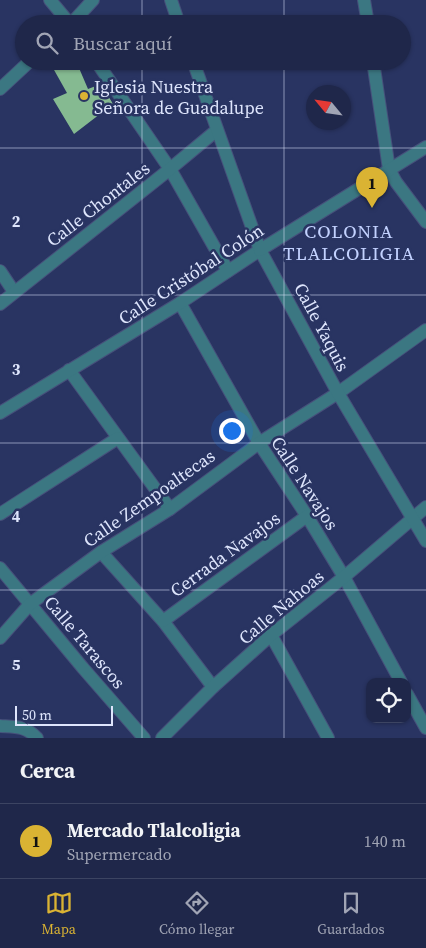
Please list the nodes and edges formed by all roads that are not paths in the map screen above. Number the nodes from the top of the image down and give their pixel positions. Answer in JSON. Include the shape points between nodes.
{"nodes":[{"id":1,"x":50,"y":0,"type":"edge"},
{"id":2,"x":93,"y":0,"type":"edge"},
{"id":3,"x":171,"y":0,"type":"edge"},
{"id":4,"x":364,"y":0,"type":"edge"},
{"id":5,"x":62,"y":15,"type":"edge"},
{"id":6,"x":79,"y":15,"type":"edge"},
{"id":7,"x":176,"y":15,"type":"edge"},
{"id":8,"x":366,"y":15,"type":"edge"},
{"id":9,"x":20,"y":70,"type":"edge"},
{"id":10,"x":102,"y":70,"type":"edge"},
{"id":11,"x":196,"y":70,"type":"edge"},
{"id":12,"x":374,"y":70,"type":"edge"},
{"id":13,"x":0,"y":89,"type":"edge"},
{"id":14,"x":217,"y":130,"type":"junction"},
{"id":15,"x":426,"y":147,"type":"edge"},
{"id":16,"x":170,"y":169,"type":"junction"},
{"id":17,"x":389,"y":169,"type":"junction"},
{"id":18,"x":426,"y":222,"type":"edge"},
{"id":19,"x":260,"y":250,"type":"junction"},
{"id":20,"x":0,"y":270,"type":"edge"},
{"id":21,"x":228,"y":271,"type":"junction"},
{"id":22,"x":14,"y":292,"type":"junction"},
{"id":23,"x":180,"y":303,"type":"junction"},
{"id":24,"x":0,"y":304,"type":"edge"},
{"id":25,"x":426,"y":330,"type":"edge"},
{"id":26,"x":69,"y":370,"type":"junction"},
{"id":27,"x":338,"y":393,"type":"junction"},
{"id":28,"x":0,"y":413,"type":"edge"},
{"id":29,"x":118,"y":438,"type":"junction"},
{"id":30,"x":258,"y":443,"type":"junction"},
{"id":31,"x":426,"y":507,"type":"edge"},
{"id":32,"x":170,"y":509,"type":"junction"},
{"id":33,"x":0,"y":514,"type":"edge"},
{"id":34,"x":307,"y":516,"type":"junction"},
{"id":35,"x":412,"y":519,"type":"junction"},
{"id":36,"x":426,"y":541,"type":"edge"},
{"id":37,"x":101,"y":552,"type":"junction"},
{"id":38,"x":0,"y":568,"type":"edge"},
{"id":39,"x":344,"y":577,"type":"junction"},
{"id":40,"x":30,"y":604,"type":"junction"},
{"id":41,"x":163,"y":621,"type":"junction"},
{"id":42,"x":271,"y":635,"type":"junction"},
{"id":43,"x":0,"y":638,"type":"edge"},
{"id":44,"x":399,"y":678,"type":"edge"},
{"id":45,"x":213,"y":688,"type":"junction"},
{"id":46,"x":411,"y":701,"type":"edge"},
{"id":47,"x":0,"y":726,"type":"edge"},
{"id":48,"x":426,"y":728,"type":"edge"},
{"id":49,"x":37,"y":738,"type":"edge"},
{"id":50,"x":144,"y":738,"type":"edge"},
{"id":51,"x":162,"y":738,"type":"edge"},
{"id":52,"x":328,"y":738,"type":"edge"}],
"edges":[{"from":1,"to":5,"type":"street"},
{"from":2,"to":6,"type":"street"},
{"from":3,"to":7,"type":"street"},
{"from":4,"to":8,"type":"street"},
{"from":9,"to":13,"type":"street"},
{"from":10,"to":16,"type":"street"},
{"from":11,"to":14,"type":"street","name":"Calle Yaquis"},
{"from":12,"to":17,"type":"street"},
{"from":14,"to":16,"type":"street","name":"Calle Chontales"},
{"from":14,"to":19,"type":"street","name":"Calle Yaquis"},
{"from":15,"to":17,"type":"street","name":"Calle Cristóbal Colón"},
{"from":16,"to":21,"type":"street"},
{"from":16,"to":22,"type":"street","name":"Calle Chontales"},
{"from":17,"to":18,"type":"street"},
{"from":17,"to":19,"type":"street","name":"Calle Cristóbal Colón"},
{"from":19,"to":21,"type":"street","name":"Calle Cristóbal Colón"},
{"from":19,"to":27,"type":"street","name":"Calle Yaquis"},
{"from":20,"to":22,"type":"street"},
{"from":21,"to":23,"type":"street","name":"Calle Cristóbal Colón"},
{"from":22,"to":24,"type":"street","name":"Calle Chontales"},
{"from":23,"to":26,"type":"street","name":"Calle Cristóbal Colón"},
{"from":23,"to":30,"type":"street","name":"Calle Navajos"},
{"from":25,"to":27,"type":"street","name":"Calle Zempoaltecas"},
{"from":26,"to":28,"type":"street","name":"Calle Cristóbal Colón"},
{"from":26,"to":29,"type":"street"},
{"from":27,"to":30,"type":"street","name":"Calle Zempoaltecas"},
{"from":27,"to":35,"type":"street","name":"Calle Yaquis"},
{"from":29,"to":32,"type":"street"},
{"from":29,"to":33,"type":"street"},
{"from":30,"to":32,"type":"street","name":"Calle Zempoaltecas"},
{"from":30,"to":34,"type":"street","name":"Calle Navajos"},
{"from":31,"to":35,"type":"street","name":"Calle Nahoas"},
{"from":32,"to":37,"type":"street","name":"Calle Zempoaltecas"},
{"from":34,"to":39,"type":"street","name":"Calle Navajos"},
{"from":34,"to":41,"type":"street","name":"Cerrada Navajos"},
{"from":35,"to":36,"type":"street","name":"Calle Yaquis"},
{"from":35,"to":39,"type":"street","name":"Calle Nahoas"},
{"from":37,"to":40,"type":"street","name":"Calle Zempoaltecas"},
{"from":37,"to":41,"type":"street"},
{"from":38,"to":40,"type":"street","name":"Calle Tarascos"},
{"from":39,"to":42,"type":"street","name":"Calle Nahoas"},
{"from":39,"to":44,"type":"street","name":"Calle Navajos"},
{"from":40,"to":43,"type":"street","name":"Calle Zempoaltecas"},
{"from":40,"to":50,"type":"street","name":"Calle Tarascos"},
{"from":41,"to":45,"type":"street"},
{"from":42,"to":45,"type":"street","name":"Calle Nahoas"},
{"from":42,"to":52,"type":"street"},
{"from":45,"to":51,"type":"street","name":"Calle Nahoas"},
{"from":46,"to":48,"type":"street"},
{"from":47,"to":49,"type":"street","via":[[31,731]]}]}
